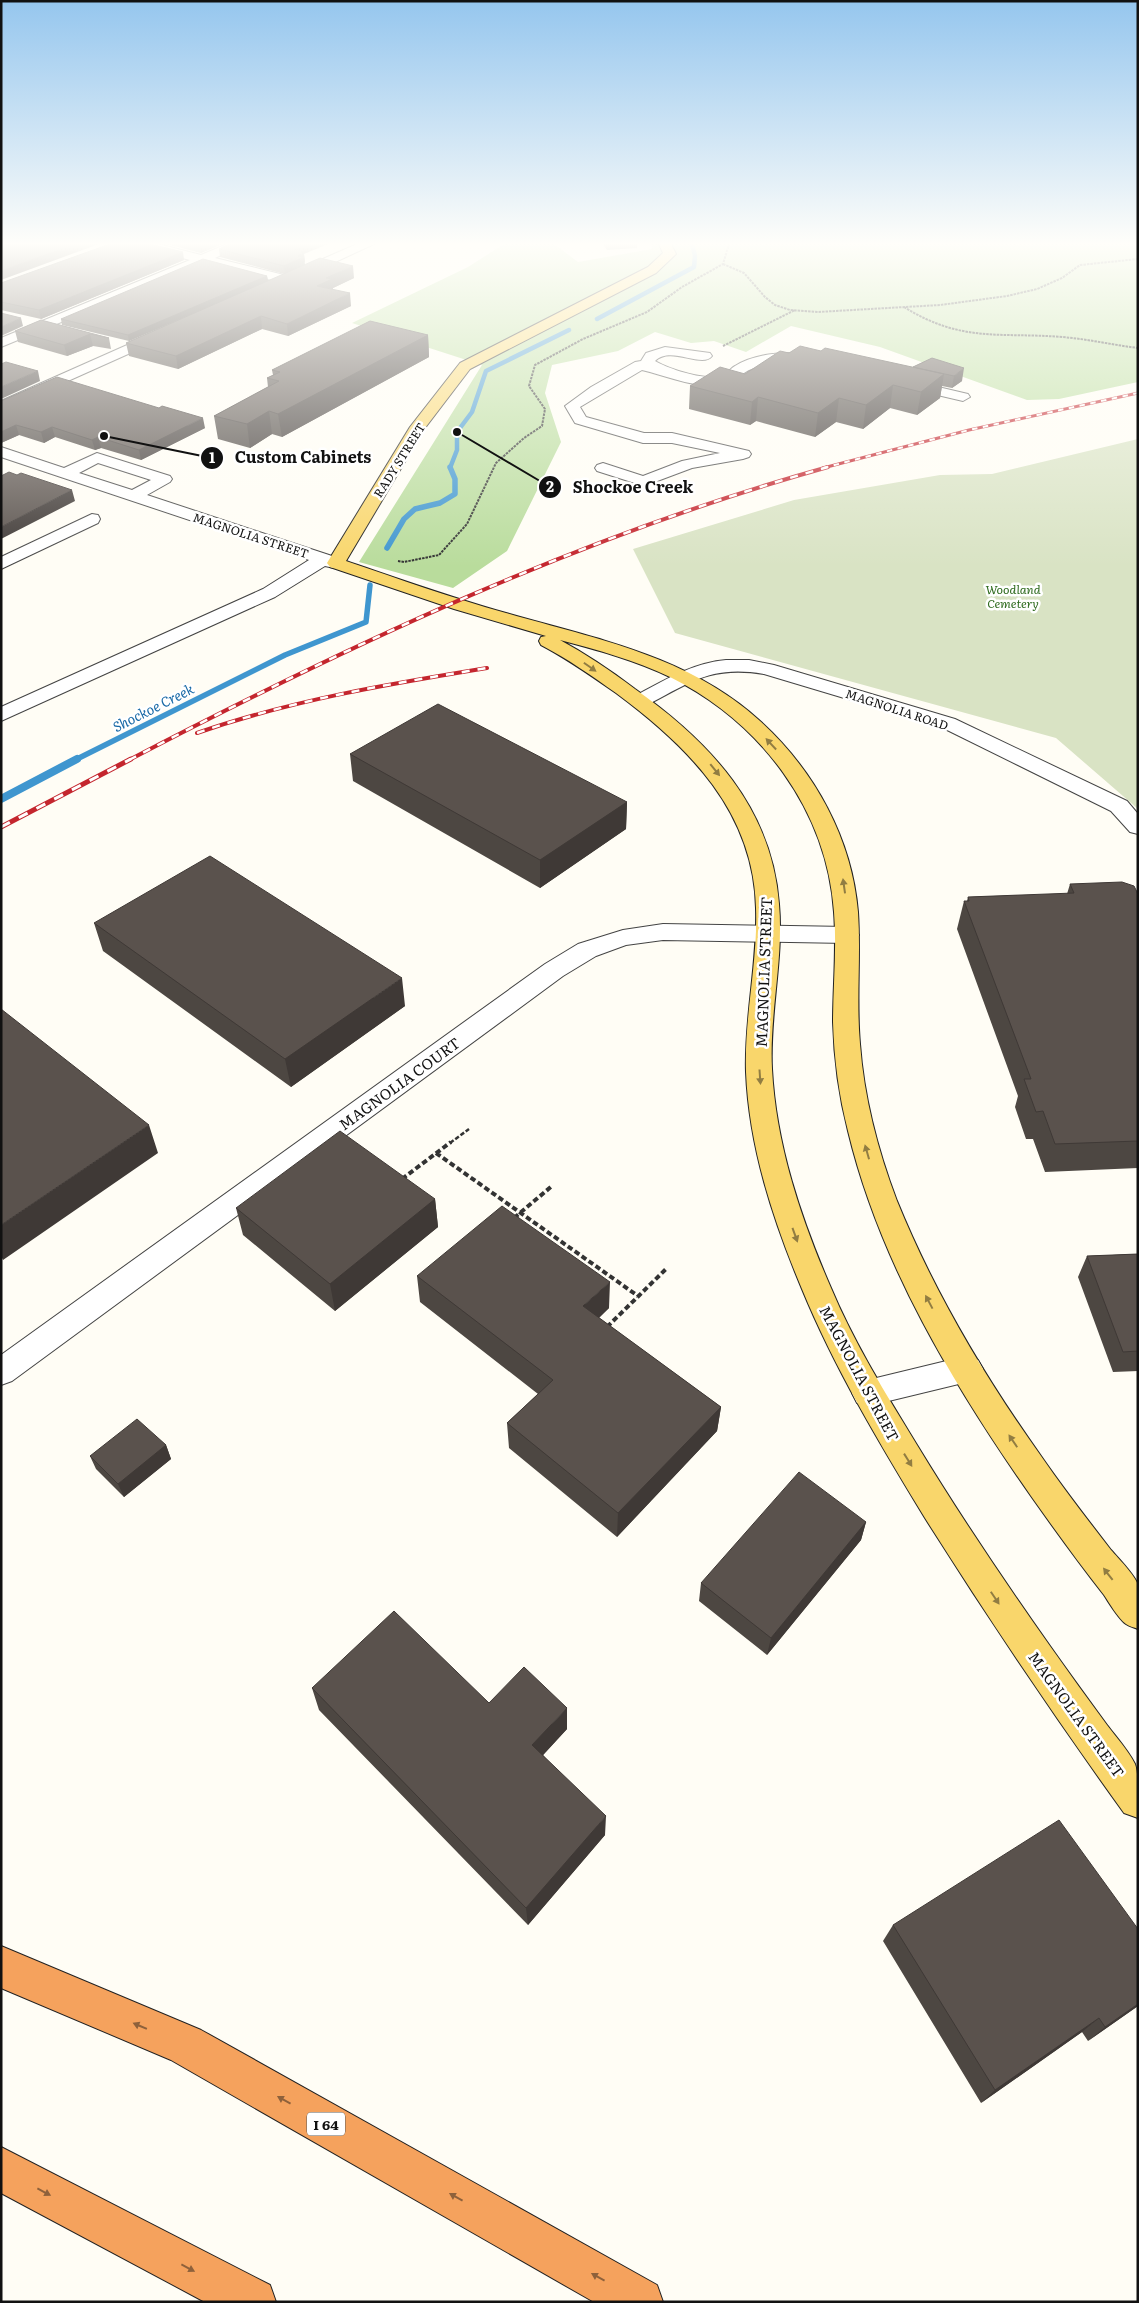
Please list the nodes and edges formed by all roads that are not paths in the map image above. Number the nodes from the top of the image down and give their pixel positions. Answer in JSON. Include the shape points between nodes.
{"nodes":[{"id":1,"x":122,"y":351,"type":"edge"},
{"id":2,"x":493,"y":351,"type":"edge"},
{"id":3,"x":659,"y":351,"type":"edge"},
{"id":4,"x":672,"y":351,"type":"edge"},
{"id":5,"x":705,"y":356,"type":"road end"},
{"id":6,"x":813,"y":361,"type":"edge"},
{"id":7,"x":657,"y":369,"type":"junction"},
{"id":8,"x":888,"y":379,"type":"edge"},
{"id":9,"x":963,"y":397,"type":"dead end"},
{"id":10,"x":1,"y":407,"type":"edge"},
{"id":11,"x":1,"y":452,"type":"edge"},
{"id":12,"x":36,"y":463,"type":"junction"},
{"id":13,"x":603,"y":468,"type":"dead end"},
{"id":14,"x":17,"y":473,"type":"edge"},
{"id":15,"x":65,"y":473,"type":"junction"},
{"id":16,"x":134,"y":496,"type":"junction"},
{"id":17,"x":92,"y":519,"type":"dead end"},
{"id":18,"x":330,"y":561,"type":"junction"},
{"id":19,"x":1,"y":564,"type":"edge"},
{"id":20,"x":502,"y":618,"type":"junction"},
{"id":21,"x":688,"y":678,"type":"junction"},
{"id":22,"x":640,"y":701,"type":"junction"},
{"id":23,"x":1,"y":715,"type":"edge"},
{"id":24,"x":1138,"y":827,"type":"edge"},
{"id":25,"x":767,"y":933,"type":"junction"},
{"id":26,"x":847,"y":935,"type":"junction"},
{"id":27,"x":967,"y":1369,"type":"junction"},
{"id":28,"x":1,"y":1372,"type":"edge"},
{"id":29,"x":868,"y":1393,"type":"junction"},
{"id":30,"x":1138,"y":1612,"type":"edge"},
{"id":31,"x":1138,"y":1799,"type":"edge"},
{"id":32,"x":1,"y":1967,"type":"edge"},
{"id":33,"x":1,"y":2169,"type":"edge"},
{"id":34,"x":254,"y":2302,"type":"edge"},
{"id":35,"x":640,"y":2302,"type":"edge"}],
"edges":[{"from":1,"to":10,"type":"street"},
{"from":2,"to":18,"type":"main road","name":"RADY STREET","via":[[465,366],[418,427]]},
{"from":3,"to":7,"type":"street","via":[[647,362]]},
{"from":4,"to":5,"type":"street"},
{"from":6,"to":7,"type":"street","via":[[784,354],[748,366],[725,379],[708,381]]},
{"from":7,"to":13,"type":"street","via":[[640,365],[572,406],[580,420],[643,438],[672,438],[743,454],[688,464],[644,481]]},
{"from":8,"to":9,"type":"street"},
{"from":11,"to":12,"type":"street","name":"MAGNOLIA STREET"},
{"from":12,"to":14,"type":"street"},
{"from":12,"to":15,"type":"street","name":"MAGNOLIA STREET"},
{"from":15,"to":16,"type":"street","name":"MAGNOLIA STREET"},
{"from":15,"to":16,"type":"street","via":[[97,458],[164,479]]},
{"from":16,"to":18,"type":"street","name":"MAGNOLIA STREET"},
{"from":17,"to":19,"type":"street"},
{"from":18,"to":20,"type":"main road","name":"MAGNOLIA STREET"},
{"from":18,"to":23,"type":"street","via":[[269,593]]},
{"from":20,"to":21,"type":"main road","name":"MAGNOLIA STREET","via":[[655,662]]},
{"from":20,"to":22,"type":"main road","name":"MAGNOLIA STREET","one_way":true,"via":[[555,644]]},
{"from":21,"to":22,"type":"street","name":"MAGNOLIA ROAD"},
{"from":21,"to":24,"type":"street","name":"MAGNOLIA ROAD","via":[[727,665],[767,669],[948,724],[1119,806]]},
{"from":26,"to":21,"type":"main road","name":"MAGNOLIA STREET","one_way":true,"via":[[839,860],[821,812],[808,790],[757,729],[733,708]]},
{"from":22,"to":25,"type":"main road","name":"MAGNOLIA STREET","one_way":true,"via":[[702,755],[719,775],[745,817],[762,865],[767,898]]},
{"from":25,"to":26,"type":"street","name":"MAGNOLIA COURT"},
{"from":25,"to":28,"type":"street","name":"MAGNOLIA COURT","via":[[663,932],[623,938],[587,950],[554,970]]},
{"from":25,"to":29,"type":"main road","name":"MAGNOLIA STREET","one_way":true,"via":[[759,1069],[767,1138],[805,1261],[840,1342]]},
{"from":27,"to":26,"type":"main road","name":"MAGNOLIA STREET","one_way":true,"via":[[901,1245],[880,1193],[860,1127],[848,1058]]},
{"from":27,"to":29,"type":"street"},
{"from":30,"to":27,"type":"main road","name":"MAGNOLIA STREET","one_way":true,"via":[[1061,1512]]},
{"from":29,"to":31,"type":"main road","name":"MAGNOLIA STREET","one_way":true,"via":[[991,1592]]},
{"from":35,"to":32,"type":"highway","number":"I 64","one_way":true,"via":[[186,2045]]},
{"from":33,"to":34,"type":"highway","one_way":true}]}
